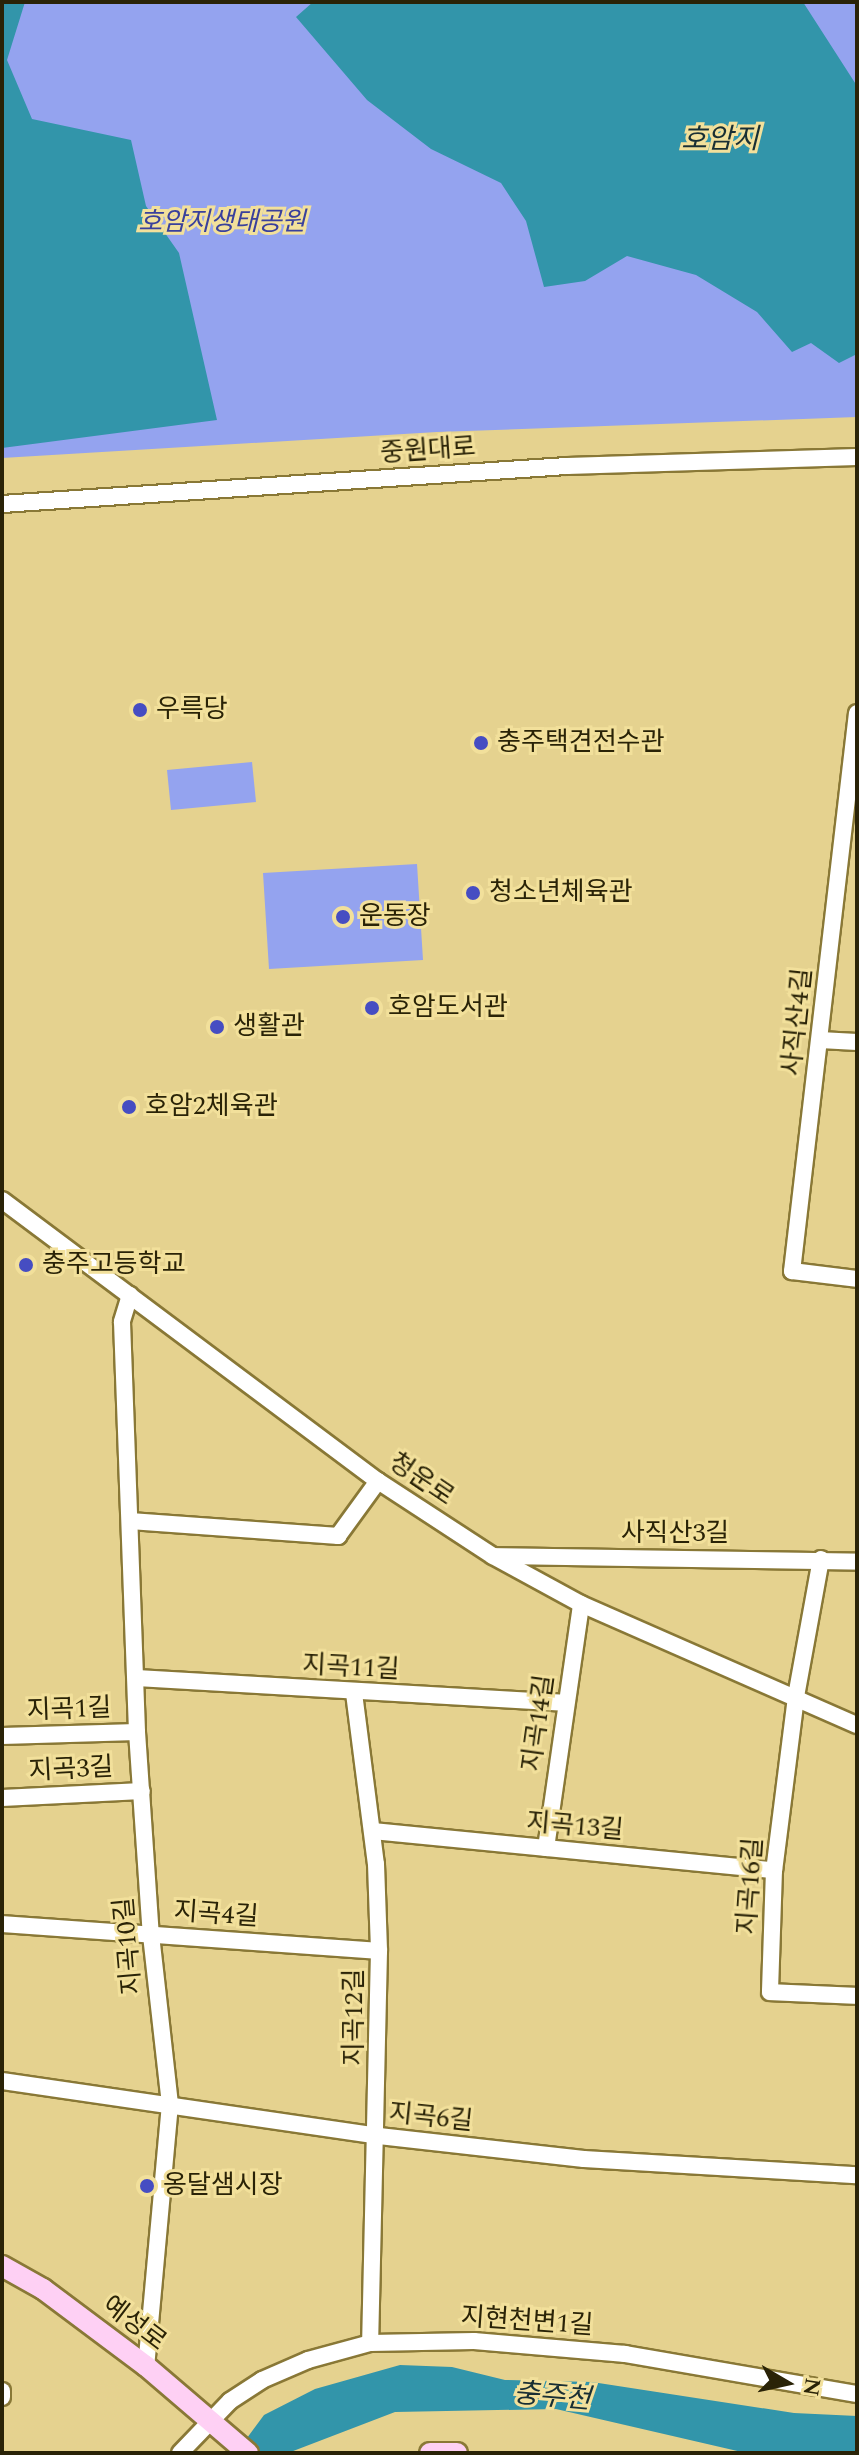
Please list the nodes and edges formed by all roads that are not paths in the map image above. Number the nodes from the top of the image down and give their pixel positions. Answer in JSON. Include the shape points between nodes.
{"nodes":[{"id":1,"x":857,"y":457,"type":"edge"},
{"id":2,"x":2,"y":504,"type":"edge"},
{"id":3,"x":857,"y":713,"type":"edge"},
{"id":4,"x":820,"y":1040,"type":"junction"},
{"id":5,"x":857,"y":1042,"type":"edge"},
{"id":6,"x":2,"y":1200,"type":"edge"},
{"id":7,"x":857,"y":1279,"type":"edge"},
{"id":8,"x":130,"y":1295,"type":"junction"},
{"id":9,"x":378,"y":1481,"type":"junction"},
{"id":10,"x":130,"y":1521,"type":"junction"},
{"id":11,"x":493,"y":1556,"type":"junction"},
{"id":12,"x":821,"y":1559,"type":"junction"},
{"id":13,"x":857,"y":1562,"type":"edge"},
{"id":14,"x":581,"y":1604,"type":"junction"},
{"id":15,"x":136,"y":1678,"type":"junction"},
{"id":16,"x":354,"y":1693,"type":"junction"},
{"id":17,"x":796,"y":1697,"type":"junction"},
{"id":18,"x":564,"y":1703,"type":"junction"},
{"id":19,"x":857,"y":1725,"type":"edge"},
{"id":20,"x":137,"y":1732,"type":"junction"},
{"id":21,"x":2,"y":1736,"type":"edge"},
{"id":22,"x":142,"y":1791,"type":"junction"},
{"id":23,"x":2,"y":1798,"type":"edge"},
{"id":24,"x":373,"y":1831,"type":"junction"},
{"id":25,"x":546,"y":1848,"type":"junction"},
{"id":26,"x":774,"y":1870,"type":"junction"},
{"id":27,"x":2,"y":1924,"type":"edge"},
{"id":28,"x":151,"y":1935,"type":"junction"},
{"id":29,"x":379,"y":1951,"type":"junction"},
{"id":30,"x":857,"y":1996,"type":"edge"},
{"id":31,"x":2,"y":2081,"type":"edge"},
{"id":32,"x":170,"y":2104,"type":"junction"},
{"id":33,"x":379,"y":2136,"type":"junction"},
{"id":34,"x":857,"y":2175,"type":"edge"},
{"id":35,"x":2,"y":2266,"type":"edge"},
{"id":36,"x":370,"y":2343,"type":"junction"},
{"id":37,"x":146,"y":2366,"type":"junction"},
{"id":38,"x":2,"y":2391,"type":"edge"},
{"id":39,"x":857,"y":2394,"type":"edge"},
{"id":40,"x":2,"y":2397,"type":"edge"},
{"id":41,"x":219,"y":2428,"type":"junction"},
{"id":42,"x":180,"y":2453,"type":"edge"},
{"id":43,"x":248,"y":2453,"type":"edge"},
{"id":44,"x":430,"y":2453,"type":"edge"},
{"id":45,"x":457,"y":2453,"type":"edge"}],
"edges":[{"from":1,"to":2,"type":"street","name":"중원대로","via":[[592,464]]},
{"from":3,"to":4,"type":"street","name":"사직산4길"},
{"from":4,"to":5,"type":"street"},
{"from":4,"to":7,"type":"street","name":"사직산4길","via":[[792,1271]]},
{"from":6,"to":8,"type":"street","name":"청운로"},
{"from":8,"to":9,"type":"street","name":"청운로"},
{"from":8,"to":10,"type":"street","name":"지곡10길","via":[[122,1322]]},
{"from":9,"to":10,"type":"street","via":[[338,1536]]},
{"from":9,"to":11,"type":"street","name":"청운로"},
{"from":10,"to":15,"type":"street","name":"지곡10길"},
{"from":11,"to":12,"type":"street","name":"사직산3길"},
{"from":11,"to":14,"type":"street","name":"청운로"},
{"from":12,"to":13,"type":"street","name":"사직산3길"},
{"from":12,"to":17,"type":"street","name":"지곡16길"},
{"from":14,"to":17,"type":"street","name":"청운로"},
{"from":14,"to":18,"type":"street","name":"지곡14길"},
{"from":15,"to":16,"type":"street","name":"지곡11길"},
{"from":15,"to":20,"type":"street","name":"지곡10길"},
{"from":16,"to":18,"type":"street","name":"지곡11길"},
{"from":16,"to":24,"type":"street","name":"지곡12길"},
{"from":17,"to":19,"type":"street","name":"청운로"},
{"from":17,"to":26,"type":"street","name":"지곡16길"},
{"from":18,"to":25,"type":"street","name":"지곡14길"},
{"from":20,"to":21,"type":"street","name":"지곡1길"},
{"from":20,"to":22,"type":"street","name":"지곡10길"},
{"from":22,"to":23,"type":"street","name":"지곡3길"},
{"from":22,"to":28,"type":"street","name":"지곡10길"},
{"from":24,"to":25,"type":"street","name":"지곡13길"},
{"from":24,"to":29,"type":"street","name":"지곡12길"},
{"from":25,"to":26,"type":"street","name":"지곡13길"},
{"from":26,"to":30,"type":"street","name":"지곡16길","via":[[770,1992]]},
{"from":27,"to":28,"type":"street","name":"지곡4길"},
{"from":28,"to":29,"type":"street","name":"지곡4길"},
{"from":28,"to":32,"type":"street","name":"지곡10길"},
{"from":29,"to":33,"type":"street","name":"지곡12길"},
{"from":31,"to":32,"type":"street","name":"지곡6길"},
{"from":32,"to":33,"type":"street","name":"지곡6길"},
{"from":32,"to":37,"type":"street","name":"지곡10길"},
{"from":33,"to":34,"type":"street","name":"지곡6길","via":[[584,2159]]},
{"from":33,"to":36,"type":"street","name":"지곡12길"},
{"from":35,"to":37,"type":"main road","name":"예성로","via":[[43,2289]]},
{"from":36,"to":39,"type":"street","name":"지현천변1길","via":[[474,2341],[625,2354]]},
{"from":36,"to":41,"type":"street","name":"지현천변1길","via":[[285,2368],[230,2401]]},
{"from":37,"to":41,"type":"main road","name":"예성로"},
{"from":38,"to":40,"type":"street"},
{"from":41,"to":42,"type":"street","name":"지현천변1길"},
{"from":41,"to":43,"type":"main road","name":"예성로"},
{"from":44,"to":45,"type":"main road"}]}
